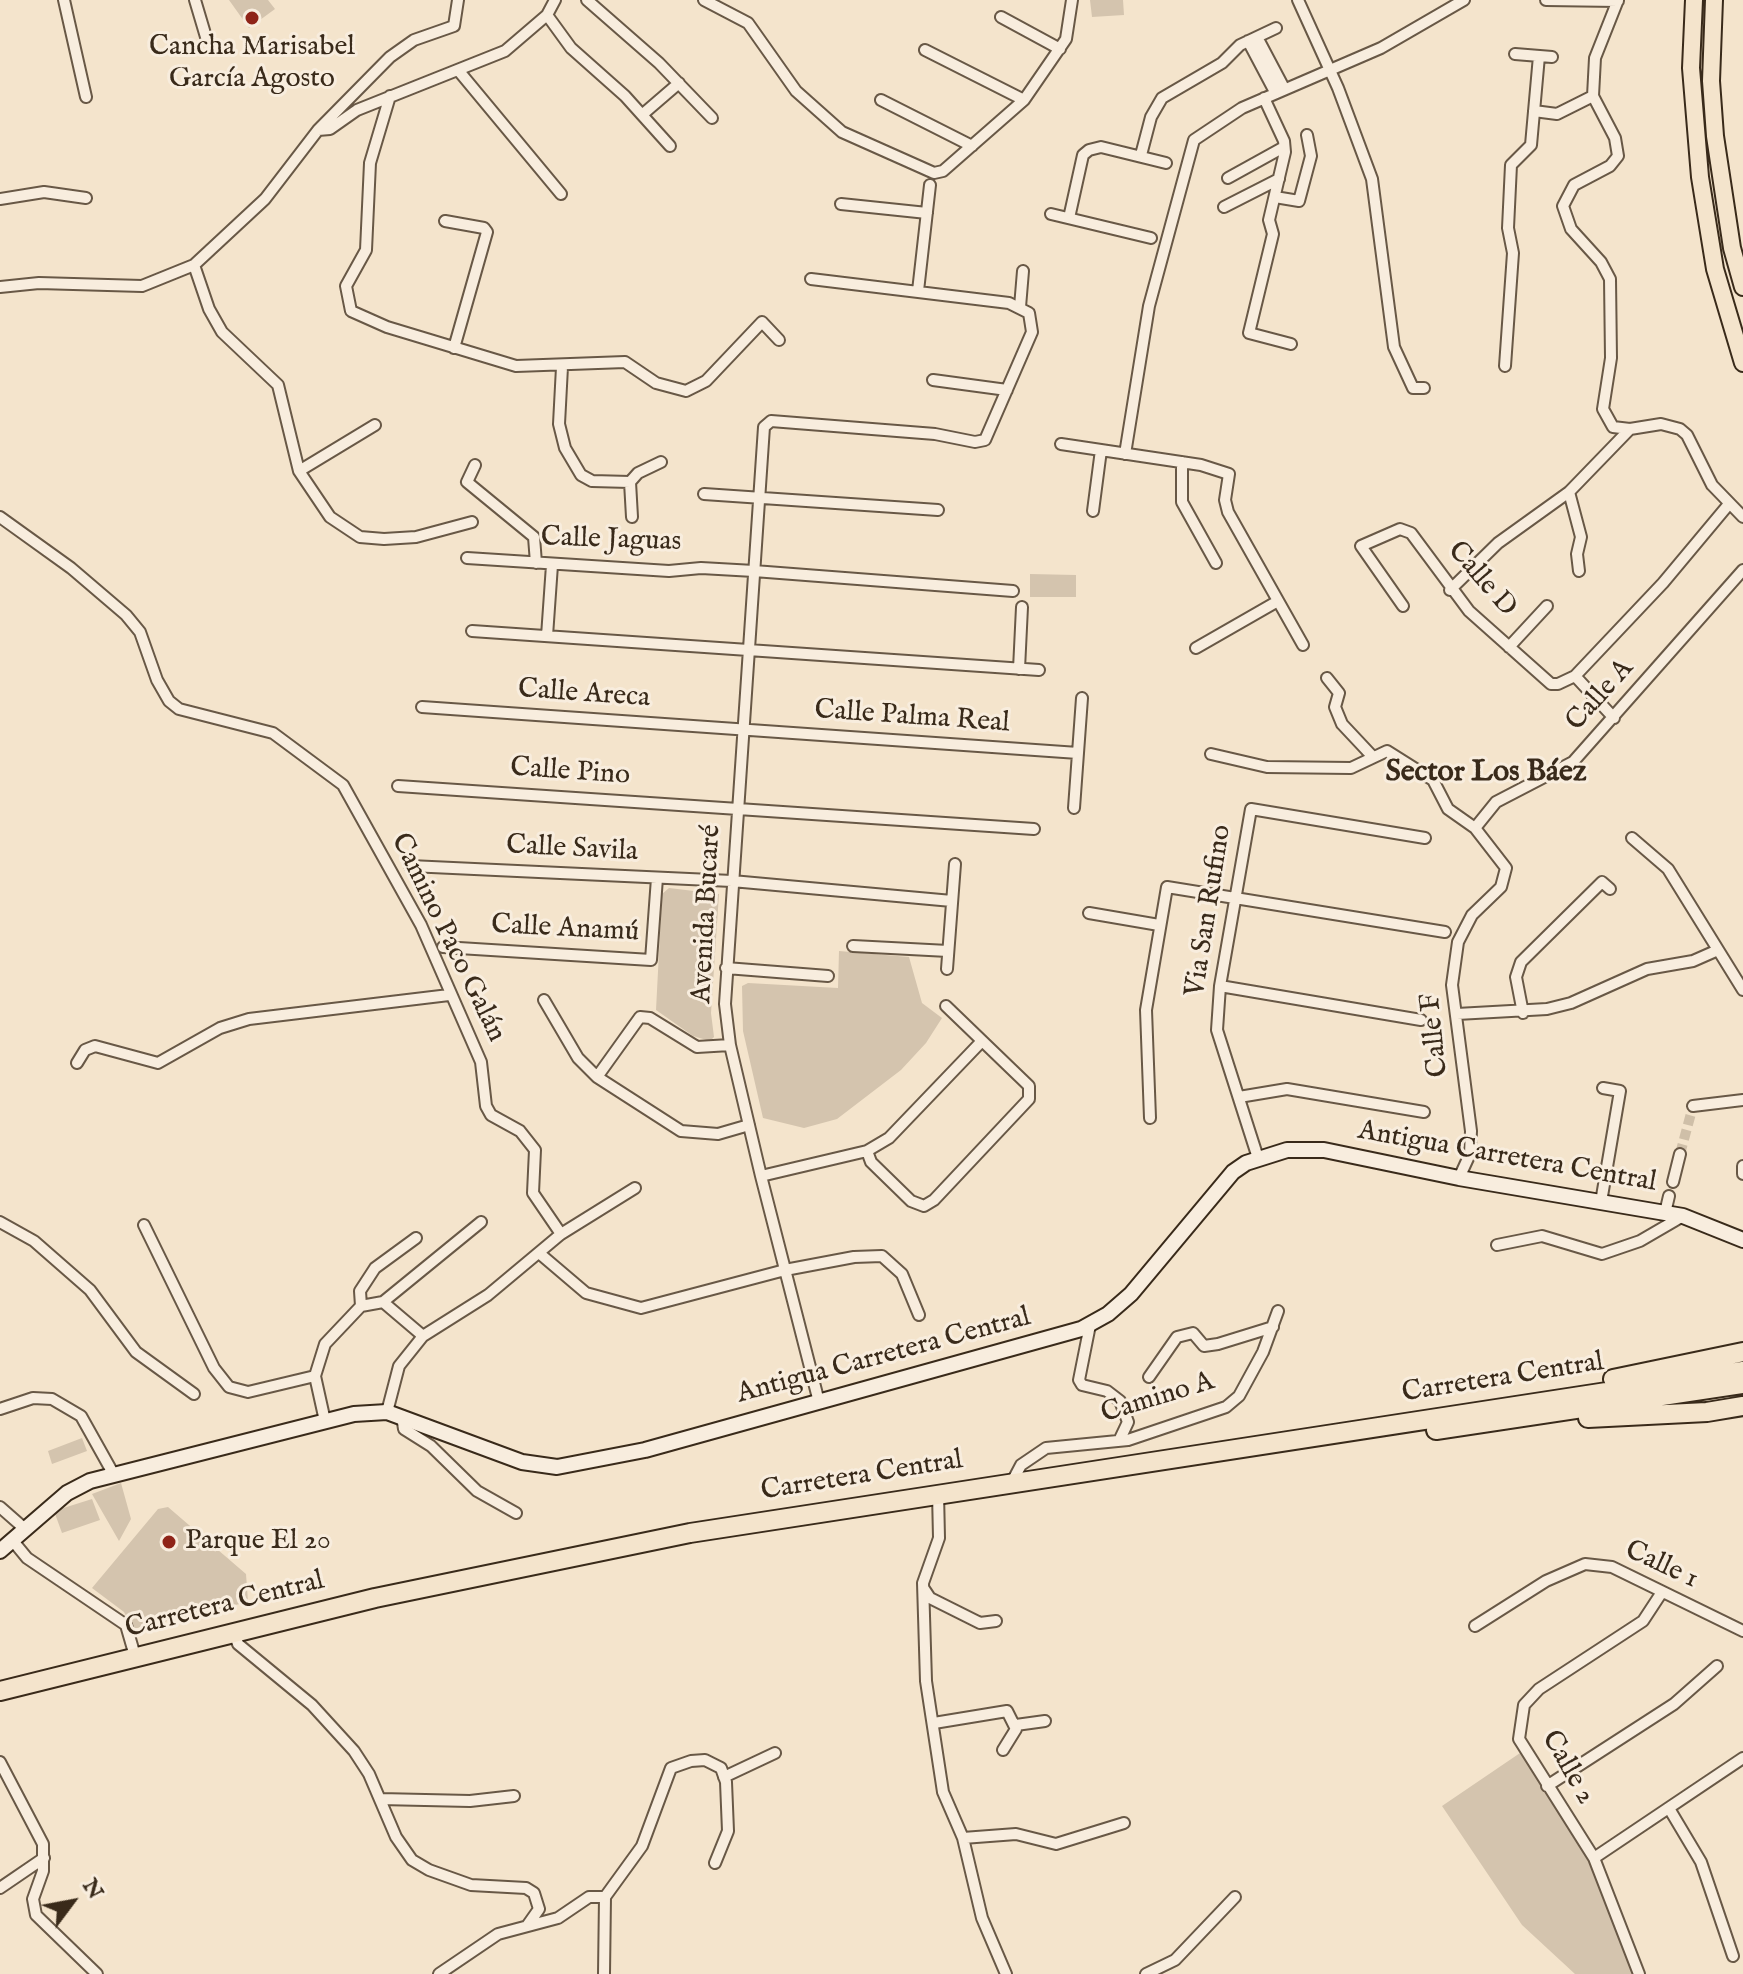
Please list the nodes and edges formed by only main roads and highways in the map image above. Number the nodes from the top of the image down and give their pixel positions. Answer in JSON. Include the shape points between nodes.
{"nodes":[{"id":1,"x":1694,"y":0,"type":"edge"},
{"id":2,"x":1714,"y":0,"type":"edge"},
{"id":3,"x":1743,"y":287,"type":"edge"},
{"id":4,"x":1743,"y":363,"type":"edge"},
{"id":5,"x":1743,"y":1352,"type":"edge"},
{"id":6,"x":1743,"y":1371,"type":"edge"},
{"id":7,"x":1743,"y":1384,"type":"edge"},
{"id":8,"x":1743,"y":1406,"type":"edge"},
{"id":9,"x":1528,"y":1410,"type":"junction"},
{"id":10,"x":939,"y":1498,"type":"junction"},
{"id":11,"x":236,"y":1638,"type":"junction"},
{"id":12,"x":0,"y":1691,"type":"edge"},
{"id":13,"x":0,"y":1703,"type":"edge"}],
"edges":[{"from":1,"to":4,"type":"main road","via":[[1691,68],[1700,177],[1715,269]]},
{"from":2,"to":3,"type":"main road","via":[[1715,136]]},
{"from":5,"to":9,"type":"highway","via":[[1553,1392]]},
{"from":6,"to":9,"type":"highway","name":"Carretera Central"},
{"from":7,"to":9,"type":"highway","name":"Carretera Central"},
{"from":8,"to":9,"type":"highway","via":[[1602,1417]]},
{"from":9,"to":10,"type":"highway","name":"Carretera Central"},
{"from":9,"to":10,"type":"highway","name":"Carretera Central","via":[[1012,1482]]},
{"from":10,"to":11,"type":"highway","name":"Carretera Central","via":[[562,1557]]},
{"from":11,"to":12,"type":"highway","name":"Carretera Central","via":[[135,1656]]},
{"from":11,"to":13,"type":"highway","name":"Carretera Central"}]}
